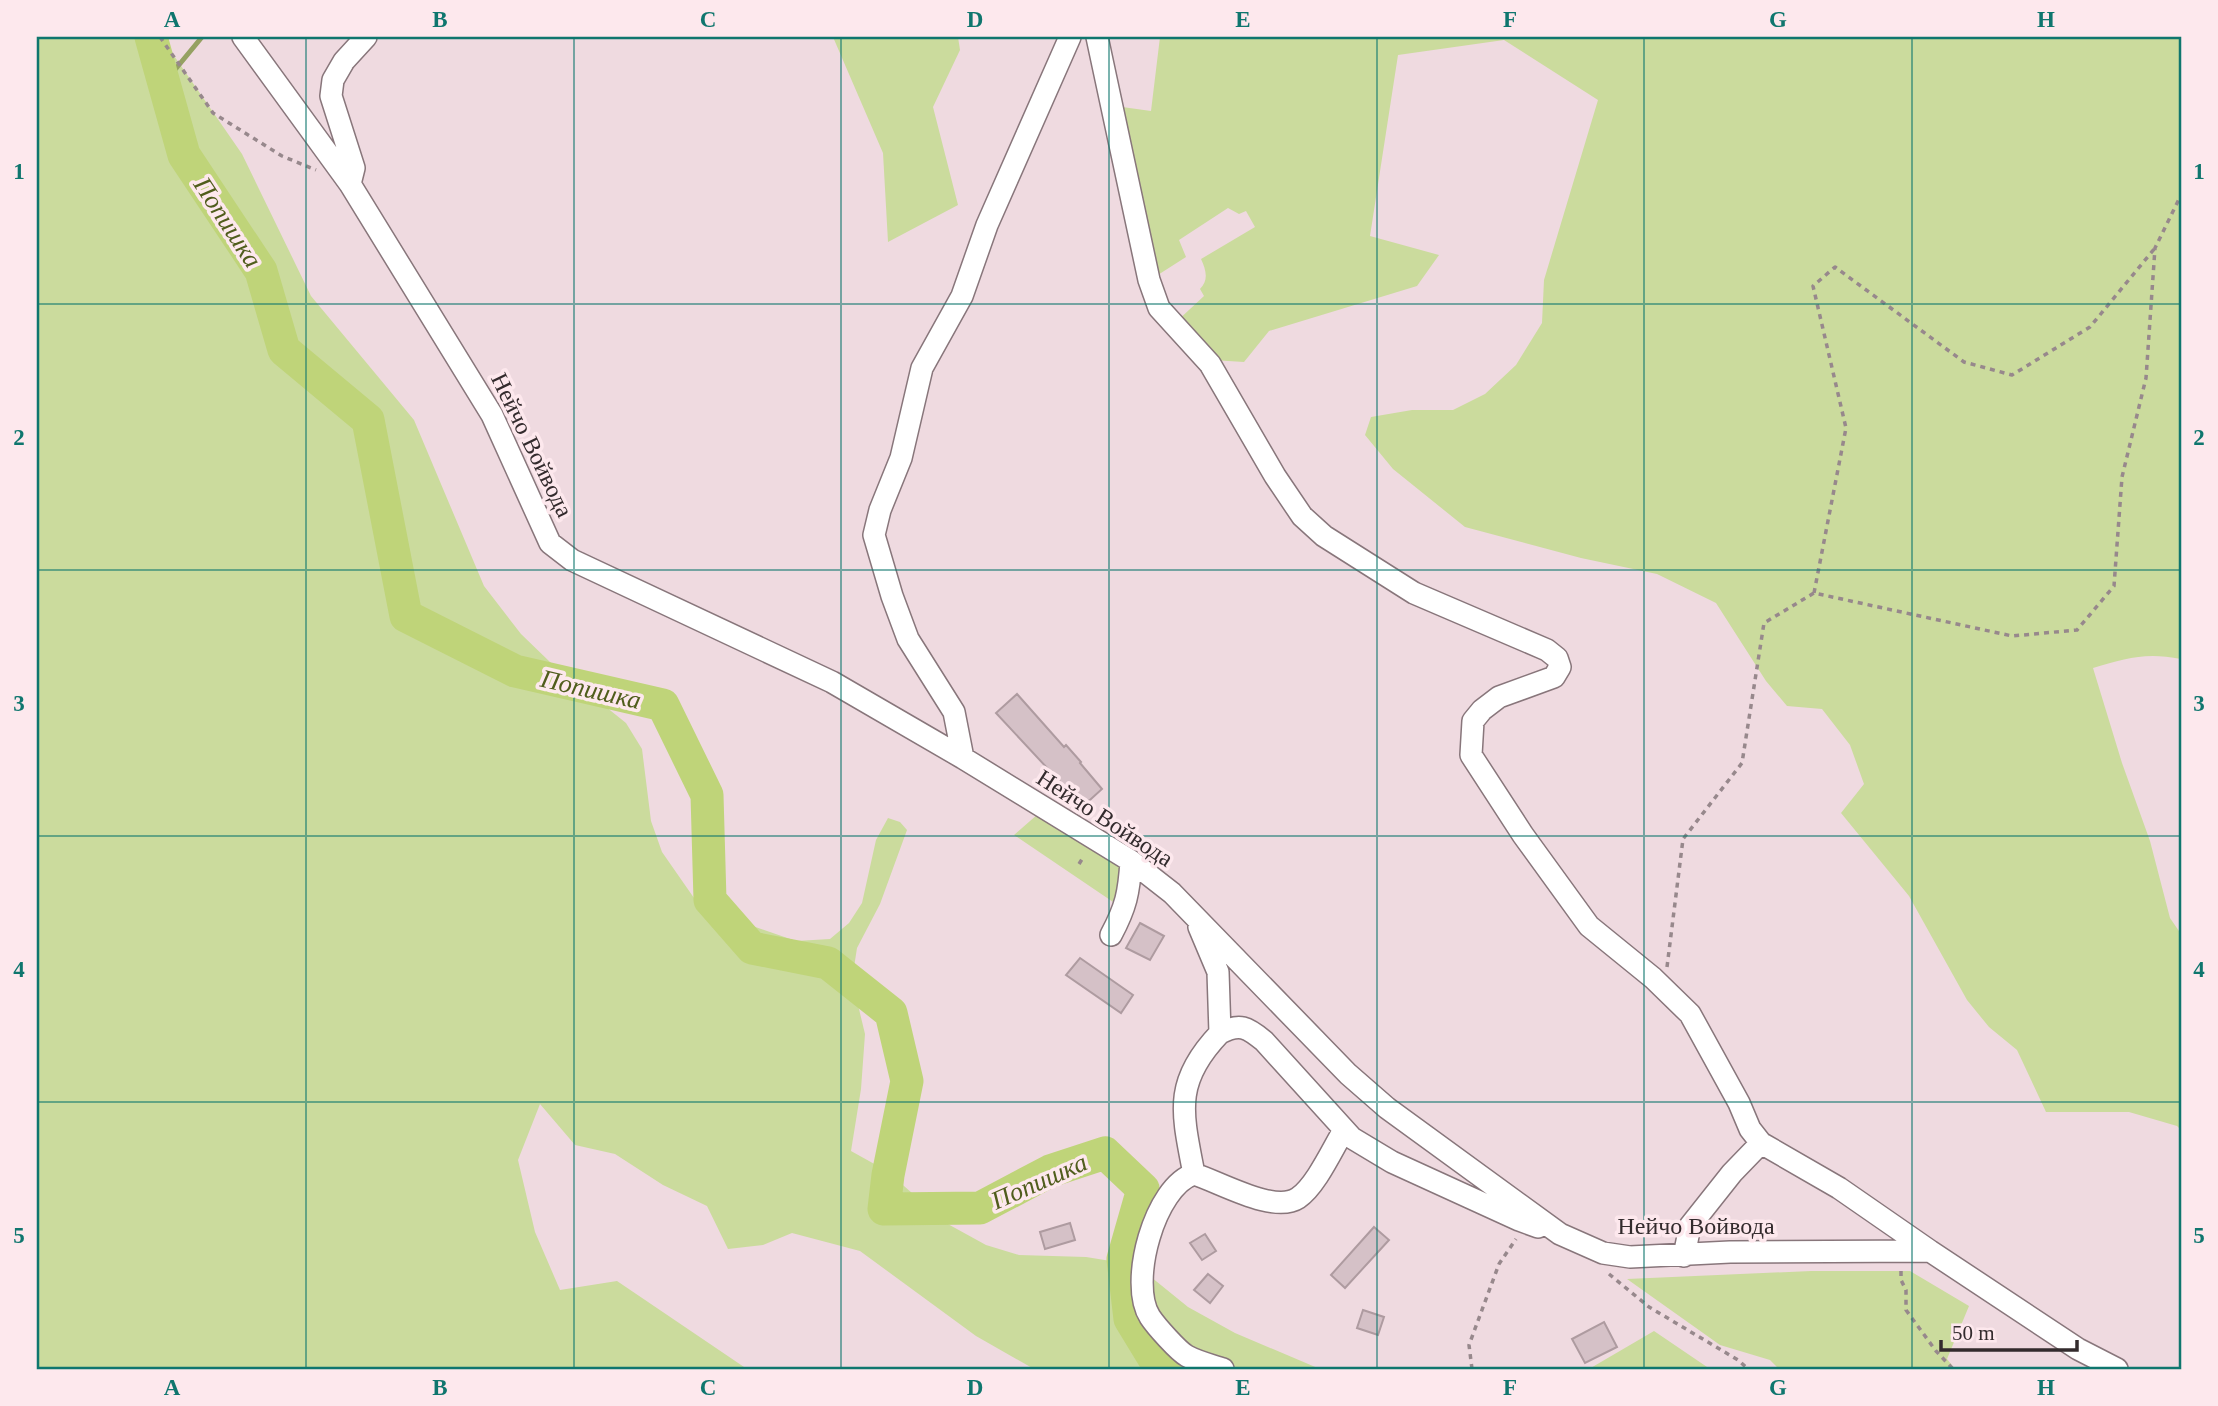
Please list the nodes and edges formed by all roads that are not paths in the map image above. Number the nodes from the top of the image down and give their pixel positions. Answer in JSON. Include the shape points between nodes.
{"nodes":[{"id":1,"x":243,"y":37,"type":"edge"},
{"id":2,"x":366,"y":37,"type":"edge"},
{"id":3,"x":1070,"y":37,"type":"edge"},
{"id":4,"x":1097,"y":37,"type":"edge"},
{"id":5,"x":350,"y":184,"type":"junction"},
{"id":6,"x":963,"y":758,"type":"junction"},
{"id":7,"x":1131,"y":862,"type":"junction"},
{"id":8,"x":1194,"y":916,"type":"junction"},
{"id":9,"x":1111,"y":935,"type":"dead end"},
{"id":10,"x":1220,"y":1033,"type":"junction"},
{"id":11,"x":1344,"y":1130,"type":"junction"},
{"id":12,"x":1761,"y":1143,"type":"junction"},
{"id":13,"x":1194,"y":1174,"type":"junction"},
{"id":14,"x":1560,"y":1234,"type":"junction"},
{"id":15,"x":1930,"y":1251,"type":"junction"},
{"id":16,"x":1684,"y":1256,"type":"junction"},
{"id":17,"x":1223,"y":1369,"type":"edge"},
{"id":18,"x":2117,"y":1369,"type":"edge"}],
"edges":[{"from":1,"to":5,"type":"street","name":"Нейчо Войвода"},
{"from":2,"to":5,"type":"street","via":[[344,61],[333,80],[331,96],[354,168]]},
{"from":3,"to":6,"type":"street","via":[[987,225],[962,296],[922,368],[901,458],[874,535],[908,639],[954,712]]},
{"from":4,"to":12,"type":"street","via":[[1146,267],[1159,308],[1210,364],[1275,476],[1302,516],[1324,536],[1414,593],[1557,658],[1560,667],[1554,677],[1499,698],[1482,710],[1473,721],[1471,755],[1522,835],[1590,926],[1690,1014]]},
{"from":5,"to":6,"type":"street","name":"Нейчо Войвода","via":[[492,415],[550,543],[572,560],[832,682]]},
{"from":6,"to":7,"type":"street","name":"Нейчо Войвода"},
{"from":7,"to":8,"type":"street","name":"Нейчо Войвода"},
{"from":7,"to":9,"type":"street","via":[[1125,911]]},
{"from":8,"to":10,"type":"street","via":[[1218,972]]},
{"from":8,"to":14,"type":"street","name":"Нейчо Войвода","via":[[1387,1108]]},
{"from":10,"to":11,"type":"street","via":[[1232,1027],[1252,1031]]},
{"from":10,"to":13,"type":"street","via":[[1203,1050],[1187,1082],[1183,1105]]},
{"from":11,"to":13,"type":"street","via":[[1311,1184],[1300,1197],[1286,1203]]},
{"from":11,"to":14,"type":"street","via":[[1392,1162]]},
{"from":12,"to":15,"type":"street","via":[[1839,1188]]},
{"from":12,"to":16,"type":"street","via":[[1690,1226]]},
{"from":13,"to":17,"type":"street","via":[[1172,1190],[1159,1212],[1148,1239],[1143,1299],[1150,1316],[1185,1355]]},
{"from":14,"to":16,"type":"street","name":"Нейчо Войвода","via":[[1603,1252],[1630,1257]]},
{"from":15,"to":16,"type":"street","name":"Нейчо Войвода"},
{"from":15,"to":18,"type":"street","via":[[2078,1349]]}]}
